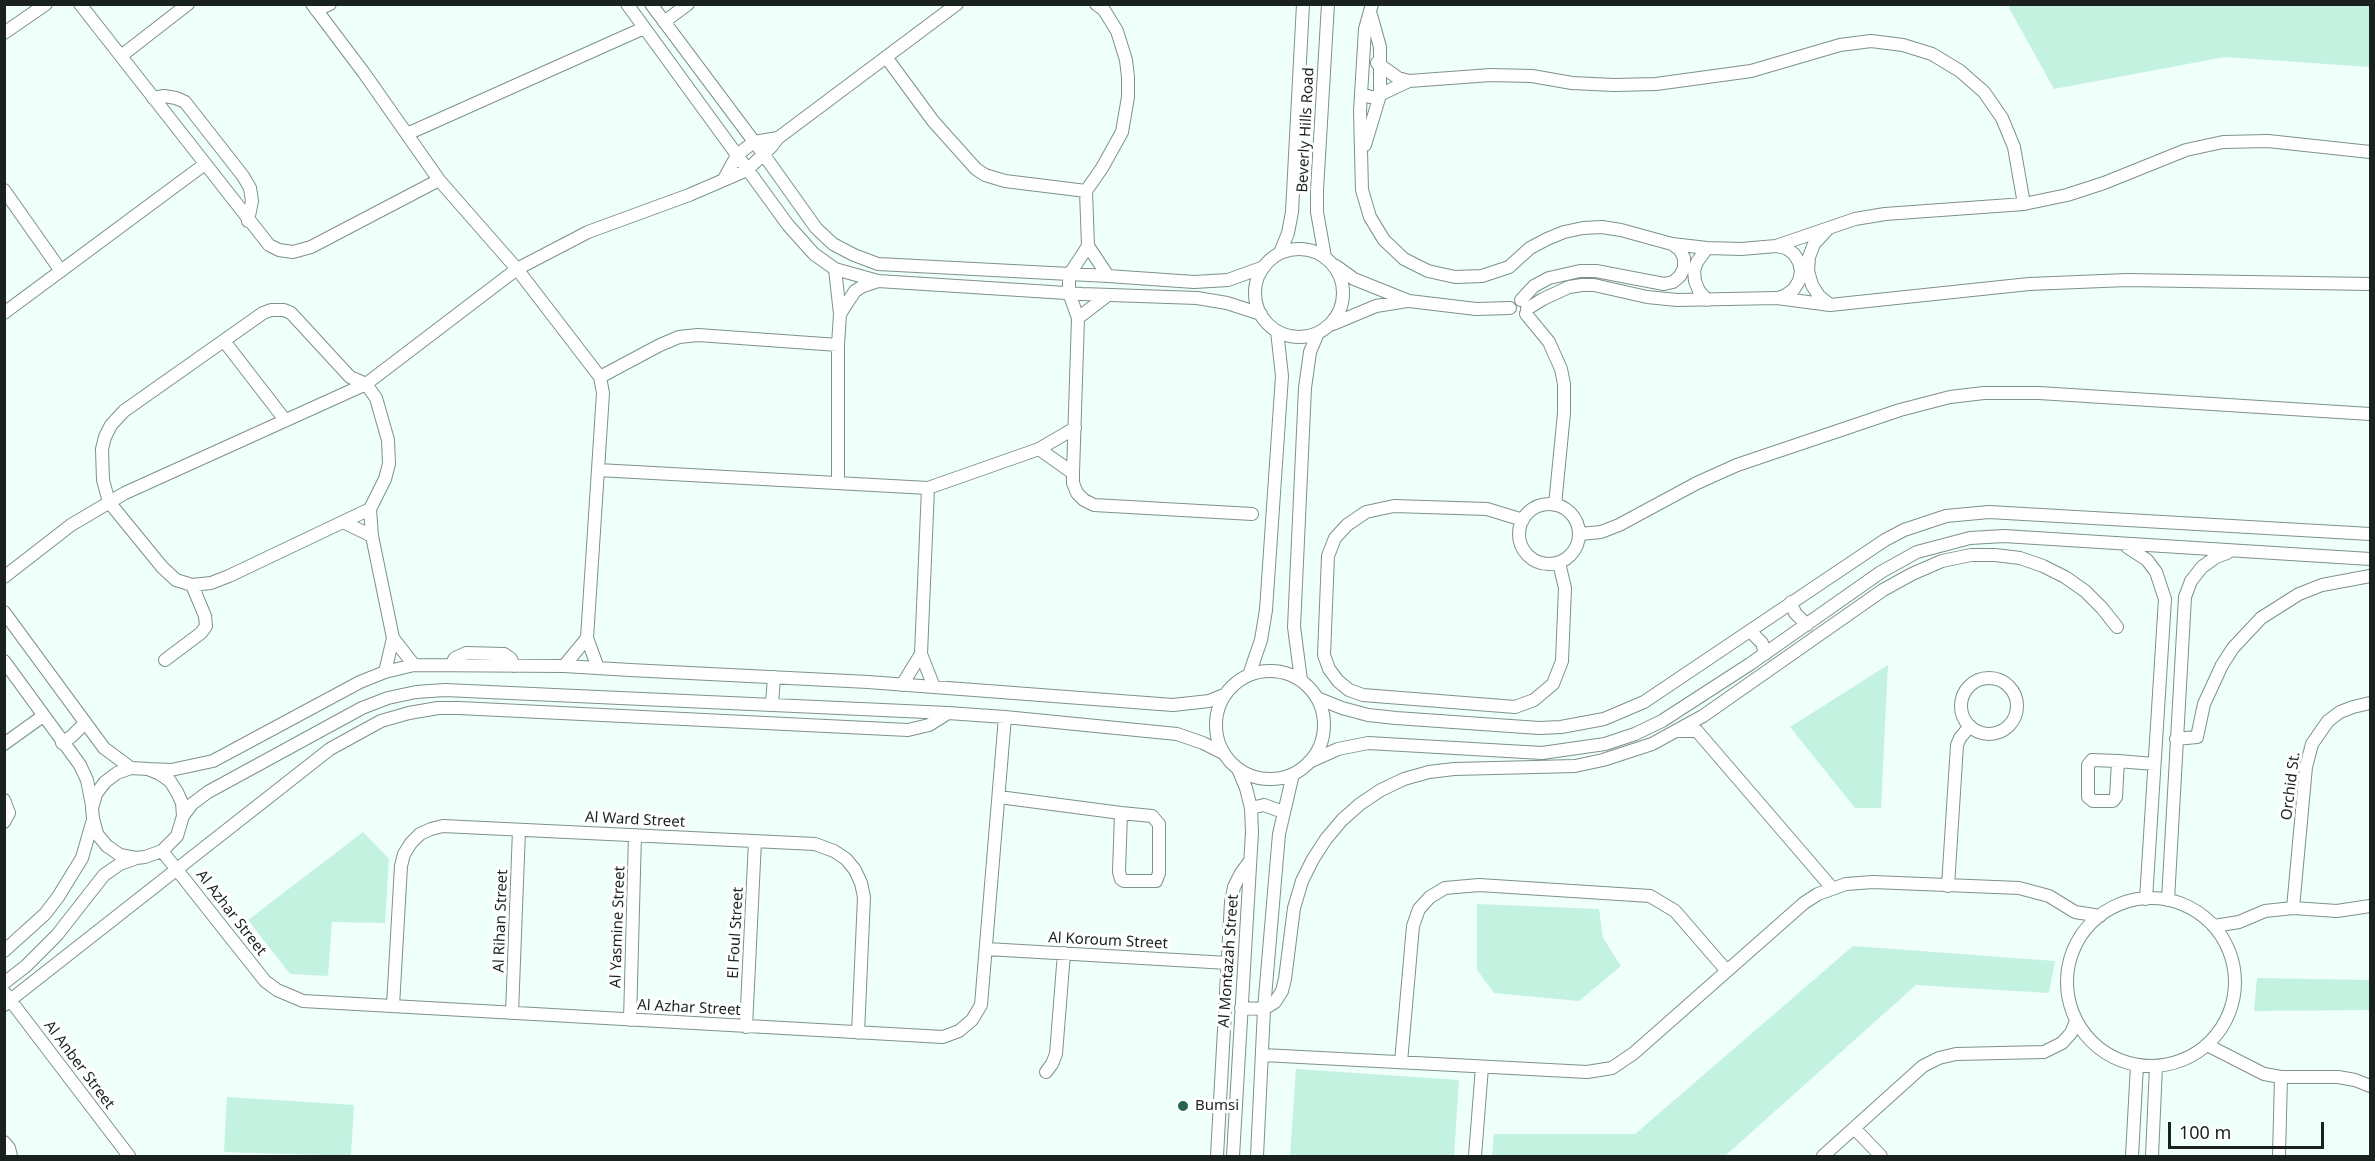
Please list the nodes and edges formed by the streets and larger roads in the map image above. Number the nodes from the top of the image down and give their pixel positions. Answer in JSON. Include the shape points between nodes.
{"nodes":[{"id":1,"x":46,"y":4,"type":"edge"},
{"id":2,"x":80,"y":4,"type":"edge"},
{"id":3,"x":188,"y":4,"type":"edge"},
{"id":4,"x":330,"y":4,"type":"edge"},
{"id":5,"x":627,"y":4,"type":"edge"},
{"id":6,"x":651,"y":4,"type":"edge"},
{"id":7,"x":687,"y":4,"type":"edge"},
{"id":8,"x":957,"y":4,"type":"edge"},
{"id":9,"x":1096,"y":4,"type":"edge"},
{"id":10,"x":1303,"y":4,"type":"edge"},
{"id":11,"x":1328,"y":4,"type":"edge"},
{"id":12,"x":314,"y":7,"type":"edge"},
{"id":13,"x":1372,"y":10,"type":"edge"},
{"id":14,"x":664,"y":22,"type":"junction"},
{"id":15,"x":644,"y":28,"type":"junction"},
{"id":16,"x":4,"y":33,"type":"edge"},
{"id":17,"x":121,"y":56,"type":"junction"},
{"id":18,"x":886,"y":57,"type":"junction"},
{"id":19,"x":1363,"y":64,"type":"junction"},
{"id":20,"x":1381,"y":64,"type":"junction"},
{"id":21,"x":1409,"y":81,"type":"junction"},
{"id":22,"x":1361,"y":93,"type":"junction"},
{"id":23,"x":1380,"y":95,"type":"junction"},
{"id":24,"x":153,"y":98,"type":"junction"},
{"id":25,"x":407,"y":134,"type":"junction"},
{"id":26,"x":778,"y":138,"type":"junction"},
{"id":27,"x":754,"y":142,"type":"junction"},
{"id":28,"x":2370,"y":152,"type":"edge"},
{"id":29,"x":764,"y":154,"type":"junction"},
{"id":30,"x":737,"y":155,"type":"junction"},
{"id":31,"x":1362,"y":163,"type":"junction"},
{"id":32,"x":205,"y":164,"type":"junction"},
{"id":33,"x":747,"y":170,"type":"junction"},
{"id":34,"x":724,"y":179,"type":"junction"},
{"id":35,"x":439,"y":180,"type":"junction"},
{"id":36,"x":4,"y":190,"type":"edge"},
{"id":37,"x":1086,"y":190,"type":"junction"},
{"id":38,"x":2024,"y":204,"type":"junction"},
{"id":39,"x":248,"y":221,"type":"junction"},
{"id":40,"x":1833,"y":227,"type":"junction"},
{"id":41,"x":1672,"y":244,"type":"junction"},
{"id":42,"x":1088,"y":246,"type":"junction"},
{"id":43,"x":1776,"y":246,"type":"junction"},
{"id":44,"x":1707,"y":248,"type":"junction"},
{"id":45,"x":1280,"y":253,"type":"junction"},
{"id":46,"x":1328,"y":259,"type":"junction"},
{"id":47,"x":878,"y":264,"type":"junction"},
{"id":48,"x":1263,"y":267,"type":"junction"},
{"id":49,"x":517,"y":269,"type":"junction"},
{"id":50,"x":835,"y":269,"type":"junction"},
{"id":51,"x":1689,"y":269,"type":"junction"},
{"id":52,"x":61,"y":271,"type":"junction"},
{"id":53,"x":1804,"y":271,"type":"junction"},
{"id":54,"x":1069,"y":275,"type":"junction"},
{"id":55,"x":1108,"y":276,"type":"junction"},
{"id":56,"x":878,"y":281,"type":"junction"},
{"id":57,"x":2370,"y":284,"type":"edge"},
{"id":58,"x":1069,"y":293,"type":"junction"},
{"id":59,"x":1108,"y":295,"type":"junction"},
{"id":60,"x":1777,"y":298,"type":"junction"},
{"id":61,"x":1707,"y":300,"type":"junction"},
{"id":62,"x":1409,"y":301,"type":"junction"},
{"id":63,"x":1830,"y":305,"type":"junction"},
{"id":64,"x":1525,"y":308,"type":"junction"},
{"id":65,"x":4,"y":314,"type":"edge"},
{"id":66,"x":840,"y":314,"type":"junction"},
{"id":67,"x":1261,"y":314,"type":"junction"},
{"id":68,"x":1078,"y":318,"type":"junction"},
{"id":69,"x":1324,"y":329,"type":"junction"},
{"id":70,"x":1277,"y":331,"type":"junction"},
{"id":71,"x":224,"y":341,"type":"junction"},
{"id":72,"x":838,"y":345,"type":"junction"},
{"id":73,"x":600,"y":377,"type":"junction"},
{"id":74,"x":366,"y":384,"type":"junction"},
{"id":75,"x":2370,"y":414,"type":"edge"},
{"id":76,"x":285,"y":420,"type":"junction"},
{"id":77,"x":1075,"y":428,"type":"junction"},
{"id":78,"x":1039,"y":449,"type":"junction"},
{"id":79,"x":598,"y":470,"type":"junction"},
{"id":80,"x":1073,"y":473,"type":"junction"},
{"id":81,"x":838,"y":483,"type":"junction"},
{"id":82,"x":928,"y":488,"type":"junction"},
{"id":83,"x":109,"y":502,"type":"junction"},
{"id":84,"x":1555,"y":505,"type":"junction"},
{"id":85,"x":370,"y":509,"type":"junction"},
{"id":86,"x":1252,"y":514,"type":"dead end"},
{"id":87,"x":1523,"y":520,"type":"junction"},
{"id":88,"x":343,"y":522,"type":"junction"},
{"id":89,"x":1580,"y":534,"type":"junction"},
{"id":90,"x":2370,"y":534,"type":"edge"},
{"id":91,"x":372,"y":536,"type":"junction"},
{"id":92,"x":2123,"y":545,"type":"junction"},
{"id":93,"x":1937,"y":546,"type":"junction"},
{"id":94,"x":2233,"y":551,"type":"junction"},
{"id":95,"x":2370,"y":559,"type":"edge"},
{"id":96,"x":1942,"y":561,"type":"junction"},
{"id":97,"x":1559,"y":563,"type":"junction"},
{"id":98,"x":2370,"y":576,"type":"edge"},
{"id":99,"x":4,"y":577,"type":"edge"},
{"id":100,"x":192,"y":585,"type":"junction"},
{"id":101,"x":1791,"y":602,"type":"junction"},
{"id":102,"x":4,"y":612,"type":"edge"},
{"id":103,"x":1807,"y":625,"type":"junction"},
{"id":104,"x":2117,"y":627,"type":"dead end"},
{"id":105,"x":1750,"y":631,"type":"junction"},
{"id":106,"x":393,"y":638,"type":"junction"},
{"id":107,"x":587,"y":638,"type":"junction"},
{"id":108,"x":921,"y":654,"type":"junction"},
{"id":109,"x":1765,"y":654,"type":"junction"},
{"id":110,"x":165,"y":660,"type":"dead end"},
{"id":111,"x":4,"y":662,"type":"edge"},
{"id":112,"x":414,"y":665,"type":"junction"},
{"id":113,"x":564,"y":666,"type":"junction"},
{"id":114,"x":598,"y":668,"type":"junction"},
{"id":115,"x":385,"y":672,"type":"junction"},
{"id":116,"x":1249,"y":675,"type":"junction"},
{"id":117,"x":774,"y":677,"type":"junction"},
{"id":118,"x":1301,"y":680,"type":"junction"},
{"id":119,"x":902,"y":685,"type":"junction"},
{"id":120,"x":934,"y":687,"type":"junction"},
{"id":121,"x":1224,"y":695,"type":"junction"},
{"id":122,"x":1699,"y":696,"type":"junction"},
{"id":123,"x":1317,"y":698,"type":"junction"},
{"id":124,"x":772,"y":704,"type":"junction"},
{"id":125,"x":2370,"y":704,"type":"edge"},
{"id":126,"x":948,"y":713,"type":"junction"},
{"id":127,"x":43,"y":716,"type":"junction"},
{"id":128,"x":1703,"y":716,"type":"junction"},
{"id":129,"x":1005,"y":717,"type":"junction"},
{"id":130,"x":1662,"y":721,"type":"junction"},
{"id":131,"x":85,"y":723,"type":"junction"},
{"id":132,"x":1970,"y":726,"type":"junction"},
{"id":133,"x":1676,"y":730,"type":"junction"},
{"id":134,"x":1697,"y":731,"type":"junction"},
{"id":135,"x":2176,"y":739,"type":"junction"},
{"id":136,"x":62,"y":743,"type":"junction"},
{"id":137,"x":4,"y":744,"type":"edge"},
{"id":138,"x":1511,"y":752,"type":"junction"},
{"id":139,"x":1223,"y":753,"type":"junction"},
{"id":140,"x":2118,"y":761,"type":"dead end"},
{"id":141,"x":1310,"y":762,"type":"junction"},
{"id":142,"x":2154,"y":764,"type":"junction"},
{"id":143,"x":1511,"y":767,"type":"junction"},
{"id":144,"x":131,"y":768,"type":"junction"},
{"id":145,"x":148,"y":769,"type":"junction"},
{"id":146,"x":1238,"y":769,"type":"junction"},
{"id":147,"x":1293,"y":774,"type":"junction"},
{"id":148,"x":999,"y":797,"type":"junction"},
{"id":149,"x":4,"y":800,"type":"edge"},
{"id":150,"x":1251,"y":808,"type":"junction"},
{"id":151,"x":1283,"y":812,"type":"junction"},
{"id":152,"x":92,"y":813,"type":"junction"},
{"id":153,"x":1121,"y":813,"type":"junction"},
{"id":154,"x":183,"y":816,"type":"junction"},
{"id":155,"x":4,"y":822,"type":"edge"},
{"id":156,"x":519,"y":830,"type":"junction"},
{"id":157,"x":635,"y":835,"type":"junction"},
{"id":158,"x":755,"y":841,"type":"junction"},
{"id":159,"x":162,"y":851,"type":"junction"},
{"id":160,"x":136,"y":858,"type":"junction"},
{"id":161,"x":1250,"y":860,"type":"junction"},
{"id":162,"x":176,"y":868,"type":"junction"},
{"id":163,"x":1948,"y":886,"type":"junction"},
{"id":164,"x":1832,"y":888,"type":"junction"},
{"id":165,"x":2146,"y":899,"type":"junction"},
{"id":166,"x":2168,"y":900,"type":"junction"},
{"id":167,"x":2370,"y":906,"type":"edge"},
{"id":168,"x":2293,"y":908,"type":"junction"},
{"id":169,"x":2075,"y":912,"type":"junction"},
{"id":170,"x":2100,"y":916,"type":"junction"},
{"id":171,"x":2239,"y":922,"type":"junction"},
{"id":172,"x":2214,"y":926,"type":"junction"},
{"id":173,"x":2082,"y":935,"type":"junction"},
{"id":174,"x":2224,"y":941,"type":"junction"},
{"id":175,"x":987,"y":949,"type":"junction"},
{"id":176,"x":4,"y":951,"type":"edge"},
{"id":177,"x":1064,"y":953,"type":"junction"},
{"id":178,"x":1228,"y":963,"type":"junction"},
{"id":179,"x":1726,"y":970,"type":"junction"},
{"id":180,"x":4,"y":982,"type":"edge"},
{"id":181,"x":6,"y":999,"type":"edge"},
{"id":182,"x":393,"y":1006,"type":"junction"},
{"id":183,"x":1241,"y":1008,"type":"junction"},
{"id":184,"x":1264,"y":1009,"type":"junction"},
{"id":185,"x":512,"y":1013,"type":"junction"},
{"id":186,"x":630,"y":1020,"type":"junction"},
{"id":187,"x":2076,"y":1021,"type":"junction"},
{"id":188,"x":746,"y":1027,"type":"junction"},
{"id":189,"x":858,"y":1033,"type":"junction"},
{"id":190,"x":2217,"y":1035,"type":"junction"},
{"id":191,"x":2092,"y":1041,"type":"junction"},
{"id":192,"x":2062,"y":1043,"type":"junction"},
{"id":193,"x":2207,"y":1046,"type":"junction"},
{"id":194,"x":1263,"y":1055,"type":"junction"},
{"id":195,"x":2234,"y":1057,"type":"junction"},
{"id":196,"x":1401,"y":1062,"type":"junction"},
{"id":197,"x":2137,"y":1065,"type":"junction"},
{"id":198,"x":2156,"y":1066,"type":"junction"},
{"id":199,"x":1482,"y":1067,"type":"junction"},
{"id":200,"x":1046,"y":1072,"type":"dead end"},
{"id":201,"x":2282,"y":1077,"type":"junction"},
{"id":202,"x":2370,"y":1086,"type":"edge"},
{"id":203,"x":1854,"y":1128,"type":"junction"},
{"id":204,"x":4,"y":1142,"type":"edge"},
{"id":205,"x":11,"y":1156,"type":"edge"},
{"id":206,"x":129,"y":1156,"type":"edge"},
{"id":207,"x":1217,"y":1156,"type":"edge"},
{"id":208,"x":1233,"y":1156,"type":"edge"},
{"id":209,"x":1257,"y":1156,"type":"edge"},
{"id":210,"x":1475,"y":1156,"type":"edge"},
{"id":211,"x":1823,"y":1156,"type":"edge"},
{"id":212,"x":1881,"y":1156,"type":"edge"},
{"id":213,"x":2132,"y":1156,"type":"edge"},
{"id":214,"x":2152,"y":1156,"type":"edge"},
{"id":215,"x":2279,"y":1156,"type":"edge"}],
"edges":[{"from":1,"to":16,"type":"street"},
{"from":2,"to":17,"type":"street"},
{"from":3,"to":17,"type":"street"},
{"from":4,"to":12,"type":"street"},
{"from":5,"to":15,"type":"street"},
{"from":6,"to":14,"type":"street"},
{"from":7,"to":14,"type":"street"},
{"from":8,"to":18,"type":"street"},
{"from":9,"to":37,"type":"street","via":[[1117,31],[1126,60],[1128,97],[1122,132]]},
{"from":10,"to":45,"type":"street","name":"Beverly Hills Road","via":[[1292,212]]},
{"from":11,"to":46,"type":"street","name":"Beverly Hills Road","via":[[1317,190],[1319,224]]},
{"from":12,"to":25,"type":"street"},
{"from":13,"to":19,"type":"street","via":[[1365,29]]},
{"from":13,"to":20,"type":"street"},
{"from":14,"to":27,"type":"street"},
{"from":15,"to":25,"type":"street"},
{"from":15,"to":30,"type":"street"},
{"from":17,"to":24,"type":"street"},
{"from":18,"to":26,"type":"street"},
{"from":18,"to":37,"type":"street","via":[[933,121],[985,175]]},
{"from":19,"to":20,"type":"street"},
{"from":19,"to":22,"type":"street"},
{"from":20,"to":21,"type":"street","via":[[1388,72]]},
{"from":20,"to":23,"type":"street"},
{"from":21,"to":23,"type":"street"},
{"from":21,"to":38,"type":"street","via":[[1491,75],[1593,84],[1656,84],[1751,71],[1840,45],[1903,45],[1932,54],[1984,92],[2002,118],[2014,147]]},
{"from":22,"to":23,"type":"street","via":[[1370,97]]},
{"from":22,"to":31,"type":"street"},
{"from":23,"to":31,"type":"street"},
{"from":24,"to":32,"type":"street"},
{"from":24,"to":39,"type":"street","via":[[164,96],[185,102],[243,176],[252,201]]},
{"from":25,"to":35,"type":"street"},
{"from":26,"to":27,"type":"street"},
{"from":26,"to":29,"type":"street"},
{"from":27,"to":29,"type":"street"},
{"from":27,"to":30,"type":"street"},
{"from":28,"to":38,"type":"street","via":[[2268,141],[2223,142],[2186,150],[2067,195]]},
{"from":29,"to":33,"type":"street"},
{"from":29,"to":47,"type":"street","via":[[816,228],[833,244]]},
{"from":30,"to":33,"type":"street"},
{"from":30,"to":34,"type":"street"},
{"from":31,"to":41,"type":"street","via":[[1362,190],[1370,217],[1384,240],[1404,259],[1428,271],[1455,277],[1482,276],[1509,267],[1547,239],[1583,228],[1621,230]]},
{"from":32,"to":39,"type":"street"},
{"from":32,"to":52,"type":"street"},
{"from":33,"to":34,"type":"street"},
{"from":33,"to":50,"type":"street","via":[[814,254]]},
{"from":34,"to":49,"type":"street","via":[[588,232]]},
{"from":35,"to":39,"type":"street","via":[[311,247],[293,252],[269,245]]},
{"from":35,"to":49,"type":"street"},
{"from":36,"to":52,"type":"street"},
{"from":37,"to":42,"type":"street"},
{"from":38,"to":40,"type":"street","via":[[1885,214]]},
{"from":40,"to":43,"type":"street"},
{"from":40,"to":53,"type":"street","via":[[1814,244]]},
{"from":41,"to":44,"type":"street"},
{"from":41,"to":51,"type":"street","via":[[1680,250]]},
{"from":42,"to":54,"type":"street"},
{"from":42,"to":55,"type":"street"},
{"from":43,"to":44,"type":"street"},
{"from":43,"to":53,"type":"street","via":[[1794,254]]},
{"from":44,"to":51,"type":"street"},
{"from":45,"to":46,"type":"street","via":[[1303,249]]},
{"from":45,"to":48,"type":"street"},
{"from":46,"to":62,"type":"street","via":[[1354,279]]},
{"from":46,"to":69,"type":"street","via":[[1341,280],[1343,301],[1338,314]]},
{"from":47,"to":54,"type":"street"},
{"from":47,"to":56,"type":"street"},
{"from":48,"to":55,"type":"street","via":[[1237,278],[1209,283]]},
{"from":48,"to":67,"type":"street","via":[[1255,290]]},
{"from":49,"to":73,"type":"street"},
{"from":49,"to":74,"type":"street"},
{"from":50,"to":56,"type":"street"},
{"from":50,"to":66,"type":"street"},
{"from":51,"to":61,"type":"street"},
{"from":51,"to":64,"type":"street","via":[[1664,284],[1596,271],[1564,273],[1534,286]]},
{"from":52,"to":65,"type":"street"},
{"from":53,"to":60,"type":"street","via":[[1794,289]]},
{"from":53,"to":63,"type":"street","via":[[1819,296]]},
{"from":54,"to":55,"type":"street"},
{"from":54,"to":58,"type":"street"},
{"from":56,"to":58,"type":"street"},
{"from":56,"to":66,"type":"street","via":[[855,291]]},
{"from":57,"to":63,"type":"street","via":[[2127,280],[2029,284]]},
{"from":58,"to":59,"type":"street"},
{"from":58,"to":68,"type":"street"},
{"from":59,"to":67,"type":"street","via":[[1211,300]]},
{"from":59,"to":68,"type":"street"},
{"from":60,"to":61,"type":"street"},
{"from":60,"to":63,"type":"street"},
{"from":61,"to":64,"type":"street","via":[[1647,297],[1581,285]]},
{"from":62,"to":64,"type":"street","via":[[1464,308],[1510,308],[1516,317]]},
{"from":62,"to":69,"type":"street","via":[[1376,306]]},
{"from":64,"to":84,"type":"street","via":[[1550,342],[1564,384]]},
{"from":66,"to":72,"type":"street"},
{"from":67,"to":70,"type":"street"},
{"from":68,"to":77,"type":"street"},
{"from":69,"to":70,"type":"street","via":[[1305,336]]},
{"from":69,"to":118,"type":"street","via":[[1310,352],[1305,388],[1294,627]]},
{"from":70,"to":116,"type":"street","via":[[1281,391],[1266,610]]},
{"from":71,"to":74,"type":"street","via":[[263,313],[284,310],[351,377]]},
{"from":71,"to":76,"type":"street"},
{"from":71,"to":83,"type":"street","via":[[124,411],[111,425],[105,437],[102,464]]},
{"from":72,"to":73,"type":"street","via":[[698,335],[660,345]]},
{"from":72,"to":81,"type":"street"},
{"from":73,"to":79,"type":"street","via":[[603,393]]},
{"from":74,"to":76,"type":"street"},
{"from":74,"to":85,"type":"street","via":[[376,398],[389,452],[385,479]]},
{"from":75,"to":89,"type":"street","via":[[2039,393],[1950,397],[1737,465],[1619,525]]},
{"from":76,"to":83,"type":"street"},
{"from":77,"to":78,"type":"street"},
{"from":77,"to":80,"type":"street"},
{"from":78,"to":80,"type":"street"},
{"from":78,"to":82,"type":"street"},
{"from":79,"to":81,"type":"street"},
{"from":79,"to":107,"type":"street"},
{"from":80,"to":86,"type":"street","via":[[1077,493],[1094,505]]},
{"from":81,"to":82,"type":"street"},
{"from":82,"to":108,"type":"street"},
{"from":83,"to":99,"type":"street"},
{"from":83,"to":100,"type":"street","via":[[162,567],[176,580]]},
{"from":84,"to":87,"type":"street","via":[[1536,507]]},
{"from":84,"to":89,"type":"street","via":[[1570,512]]},
{"from":85,"to":88,"type":"street"},
{"from":85,"to":91,"type":"street"},
{"from":87,"to":97,"type":"street","via":[[1519,538],[1526,555],[1541,564]]},
{"from":87,"to":97,"type":"street","via":[[1487,509],[1394,506],[1366,512],[1347,525],[1335,538],[1328,556],[1324,655],[1338,681],[1363,695],[1515,706],[1534,700],[1553,684],[1562,661],[1565,588]]},
{"from":88,"to":91,"type":"street"},
{"from":88,"to":100,"type":"street","via":[[230,576]]},
{"from":89,"to":97,"type":"street","via":[[1572,555]]},
{"from":90,"to":101,"type":"street","via":[[1967,513],[1904,530]]},
{"from":91,"to":106,"type":"street"},
{"from":92,"to":93,"type":"street","via":[[2004,536],[1970,538]]},
{"from":92,"to":94,"type":"street"},
{"from":92,"to":142,"type":"street","via":[[2147,560],[2156,572],[2165,599]]},
{"from":93,"to":96,"type":"street"},
{"from":93,"to":103,"type":"street","via":[[1881,572]]},
{"from":94,"to":95,"type":"street"},
{"from":94,"to":135,"type":"street","via":[[2202,567],[2191,580],[2185,597]]},
{"from":96,"to":104,"type":"street","via":[[1995,555],[2043,566],[2085,591]]},
{"from":96,"to":128,"type":"street","via":[[1883,590]]},
{"from":98,"to":135,"type":"street","via":[[2322,585],[2299,594],[2261,618],[2222,665],[2204,704],[2197,737]]},
{"from":100,"to":110,"type":"street","via":[[206,626]]},
{"from":101,"to":103,"type":"street"},
{"from":101,"to":105,"type":"street"},
{"from":102,"to":131,"type":"street"},
{"from":103,"to":109,"type":"street"},
{"from":105,"to":109,"type":"street","via":[[1759,638]]},
{"from":105,"to":123,"type":"street","via":[[1644,702],[1583,724],[1539,728],[1380,717]]},
{"from":106,"to":112,"type":"street"},
{"from":106,"to":115,"type":"street"},
{"from":107,"to":113,"type":"street"},
{"from":107,"to":114,"type":"street"},
{"from":108,"to":119,"type":"street"},
{"from":108,"to":120,"type":"street"},
{"from":109,"to":122,"type":"street"},
{"from":111,"to":127,"type":"street"},
{"from":112,"to":113,"type":"street"},
{"from":112,"to":115,"type":"street"},
{"from":113,"to":114,"type":"street"},
{"from":114,"to":117,"type":"street"},
{"from":115,"to":145,"type":"street","via":[[213,761],[182,768]]},
{"from":116,"to":118,"type":"street","via":[[1276,671]]},
{"from":116,"to":121,"type":"street"},
{"from":117,"to":119,"type":"street"},
{"from":117,"to":124,"type":"street"},
{"from":118,"to":123,"type":"street"},
{"from":119,"to":120,"type":"street"},
{"from":120,"to":121,"type":"street","via":[[1173,705],[1209,701]]},
{"from":121,"to":139,"type":"street","via":[[1216,718]]},
{"from":122,"to":128,"type":"street"},
{"from":122,"to":130,"type":"street"},
{"from":123,"to":141,"type":"street","via":[[1324,724],[1320,745]]},
{"from":124,"to":126,"type":"street"},
{"from":124,"to":154,"type":"street","via":[[416,692],[362,708],[208,792]]},
{"from":125,"to":168,"type":"street","name":"Orchid St.","via":[[2340,712],[2319,731],[2312,744],[2306,767]]},
{"from":126,"to":129,"type":"street"},
{"from":126,"to":162,"type":"street","via":[[929,725],[908,730],[459,708],[409,713],[381,721],[330,749]]},
{"from":127,"to":136,"type":"street"},
{"from":127,"to":137,"type":"street"},
{"from":128,"to":133,"type":"street"},
{"from":128,"to":134,"type":"street"},
{"from":129,"to":139,"type":"street","via":[[1177,734]]},
{"from":129,"to":148,"type":"street","name":"Al Azhar Street"},
{"from":130,"to":133,"type":"street"},
{"from":130,"to":138,"type":"street","via":[[1605,744],[1542,753]]},
{"from":131,"to":136,"type":"street"},
{"from":131,"to":144,"type":"street","via":[[104,748]]},
{"from":132,"to":132,"type":"street","via":[[1991,734],[2009,725],[2016,714],[2017,700],[2006,683],[1987,678],[1969,686],[1961,704]]},
{"from":132,"to":163,"type":"street","via":[[1957,745]]},
{"from":133,"to":134,"type":"street"},
{"from":133,"to":143,"type":"street","via":[[1652,744],[1604,760],[1575,766]]},
{"from":134,"to":164,"type":"street"},
{"from":135,"to":166,"type":"street"},
{"from":136,"to":152,"type":"street","via":[[87,780]]},
{"from":138,"to":141,"type":"street","via":[[1368,743],[1338,749]]},
{"from":138,"to":143,"type":"street"},
{"from":139,"to":146,"type":"street"},
{"from":140,"to":142,"type":"street"},
{"from":141,"to":147,"type":"street"},
{"from":142,"to":165,"type":"street"},
{"from":143,"to":184,"type":"street","via":[[1454,768],[1404,779],[1374,795],[1342,820],[1317,852],[1302,881],[1294,908],[1282,991]]},
{"from":144,"to":145,"type":"street"},
{"from":144,"to":152,"type":"street","via":[[105,782],[96,794]]},
{"from":145,"to":154,"type":"street","via":[[173,786],[182,803]]},
{"from":146,"to":147,"type":"street","via":[[1255,777],[1275,779]]},
{"from":146,"to":150,"type":"street","name":"Al Montazah Street"},
{"from":147,"to":151,"type":"street"},
{"from":148,"to":153,"type":"street"},
{"from":148,"to":175,"type":"street","name":"Al Azhar Street"},
{"from":149,"to":155,"type":"street","via":[[9,813]]},
{"from":150,"to":151,"type":"street","via":[[1271,806]]},
{"from":150,"to":161,"type":"street","name":"Al Montazah Street"},
{"from":151,"to":184,"type":"street"},
{"from":152,"to":160,"type":"street","via":[[97,834],[107,846],[120,855]]},
{"from":152,"to":176,"type":"street","via":[[82,858],[70,880],[45,914]]},
{"from":153,"to":153,"type":"street","via":[[1121,879],[1156,881],[1160,873],[1159,824],[1152,816]]},
{"from":154,"to":159,"type":"street","via":[[177,836]]},
{"from":156,"to":157,"type":"street","name":"Al Ward Street"},
{"from":156,"to":182,"type":"street","name":"Al Ward Street","via":[[443,826],[425,831],[411,843],[401,866]]},
{"from":156,"to":185,"type":"street","name":"Al Rihan Street"},
{"from":157,"to":158,"type":"street","name":"Al Ward Street"},
{"from":157,"to":186,"type":"street","name":"Al Yasmine Street"},
{"from":158,"to":188,"type":"street","name":"El Foul Street"},
{"from":158,"to":189,"type":"street","name":"Al Ward Street","via":[[825,847],[846,859],[855,870],[864,897]]},
{"from":159,"to":160,"type":"street"},
{"from":159,"to":162,"type":"street","name":"Al Azhar Street"},
{"from":160,"to":180,"type":"street","via":[[104,875],[57,934]]},
{"from":161,"to":178,"type":"street","via":[[1234,886]]},
{"from":161,"to":183,"type":"street","name":"Al Montazah Street"},
{"from":162,"to":181,"type":"street"},
{"from":162,"to":182,"type":"street","name":"Al Azhar Street","via":[[265,981],[277,990],[303,1001]]},
{"from":163,"to":164,"type":"street","via":[[1859,882]]},
{"from":163,"to":169,"type":"street","via":[[2034,891]]},
{"from":164,"to":179,"type":"street","via":[[1804,903]]},
{"from":165,"to":166,"type":"street"},
{"from":165,"to":170,"type":"street","via":[[2114,907]]},
{"from":166,"to":172,"type":"street","via":[[2200,914]]},
{"from":167,"to":168,"type":"street","via":[[2337,911]]},
{"from":168,"to":171,"type":"street","via":[[2265,912]]},
{"from":169,"to":170,"type":"street"},
{"from":169,"to":173,"type":"street"},
{"from":170,"to":173,"type":"street"},
{"from":171,"to":172,"type":"street"},
{"from":171,"to":174,"type":"street"},
{"from":172,"to":174,"type":"street"},
{"from":173,"to":187,"type":"street","via":[[2067,977]]},
{"from":174,"to":190,"type":"street","via":[[2231,956],[2236,988],[2227,1021]]},
{"from":175,"to":177,"type":"street","name":"Al Koroum Street"},
{"from":175,"to":189,"type":"street","name":"Al Azhar Street","via":[[981,1005],[959,1031],[943,1037]]},
{"from":177,"to":178,"type":"street","name":"Al Koroum Street"},
{"from":177,"to":200,"type":"street","via":[[1056,1054]]},
{"from":178,"to":207,"type":"street"},
{"from":179,"to":196,"type":"street","via":[[1675,911],[1650,896],[1479,885],[1445,888],[1419,909],[1413,926]]},
{"from":179,"to":199,"type":"street","via":[[1612,1068],[1587,1072]]},
{"from":181,"to":206,"type":"street","name":"Al Anber Street"},
{"from":182,"to":185,"type":"street","name":"Al Azhar Street"},
{"from":183,"to":184,"type":"street"},
{"from":183,"to":208,"type":"street","name":"Al Montazah Street"},
{"from":184,"to":194,"type":"street"},
{"from":185,"to":186,"type":"street","name":"Al Azhar Street"},
{"from":186,"to":188,"type":"street","name":"Al Azhar Street"},
{"from":187,"to":191,"type":"street"},
{"from":187,"to":192,"type":"street"},
{"from":188,"to":189,"type":"street","name":"Al Azhar Street"},
{"from":190,"to":193,"type":"street"},
{"from":190,"to":195,"type":"street"},
{"from":191,"to":192,"type":"street"},
{"from":191,"to":197,"type":"street","via":[[2105,1052]]},
{"from":192,"to":203,"type":"street","via":[[2044,1052],[1956,1054],[1939,1058],[1923,1066]]},
{"from":193,"to":195,"type":"street"},
{"from":193,"to":198,"type":"street","via":[[2192,1056]]},
{"from":194,"to":196,"type":"street"},
{"from":194,"to":209,"type":"street"},
{"from":195,"to":201,"type":"street","via":[[2264,1074]]},
{"from":196,"to":199,"type":"street"},
{"from":197,"to":198,"type":"street"},
{"from":197,"to":213,"type":"street"},
{"from":198,"to":214,"type":"street"},
{"from":199,"to":210,"type":"street"},
{"from":201,"to":202,"type":"street","via":[[2338,1077]]},
{"from":201,"to":215,"type":"street"},
{"from":203,"to":211,"type":"street"},
{"from":203,"to":212,"type":"street"},
{"from":204,"to":205,"type":"street"}]}
